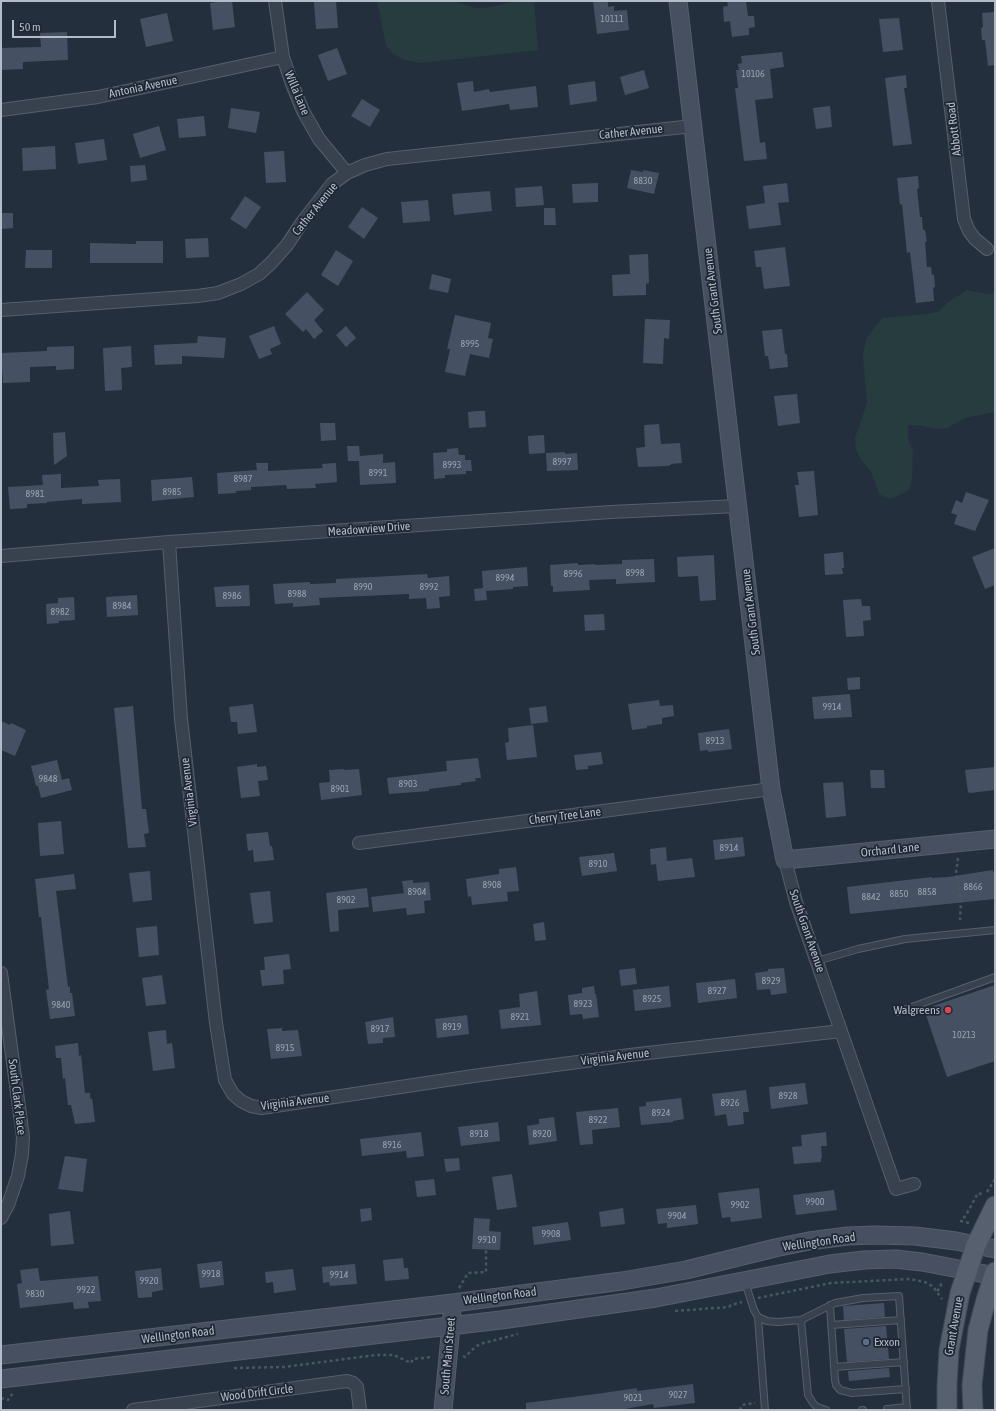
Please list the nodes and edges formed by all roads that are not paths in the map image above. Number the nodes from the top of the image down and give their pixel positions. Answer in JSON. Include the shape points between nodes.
{"nodes":[{"id":1,"x":275,"y":1,"type":"edge"},
{"id":2,"x":678,"y":1,"type":"edge"},
{"id":3,"x":938,"y":1,"type":"edge"},
{"id":4,"x":283,"y":57,"type":"junction"},
{"id":5,"x":1,"y":110,"type":"edge"},
{"id":6,"x":693,"y":126,"type":"junction"},
{"id":7,"x":346,"y":173,"type":"junction"},
{"id":8,"x":987,"y":249,"type":"dead end"},
{"id":9,"x":1,"y":310,"type":"edge"},
{"id":10,"x":738,"y":506,"type":"junction"},
{"id":11,"x":169,"y":542,"type":"junction"},
{"id":12,"x":1,"y":556,"type":"edge"},
{"id":13,"x":771,"y":789,"type":"junction"},
{"id":14,"x":995,"y":839,"type":"edge"},
{"id":15,"x":359,"y":843,"type":"dead end"},
{"id":16,"x":785,"y":860,"type":"junction"},
{"id":17,"x":995,"y":930,"type":"edge"},
{"id":18,"x":817,"y":961,"type":"junction"},
{"id":19,"x":1,"y":973,"type":"edge"},
{"id":20,"x":995,"y":977,"type":"edge"},
{"id":21,"x":898,"y":1012,"type":"dead end"},
{"id":22,"x":841,"y":1031,"type":"junction"},
{"id":23,"x":914,"y":1184,"type":"dead end"},
{"id":24,"x":995,"y":1206,"type":"edge"},
{"id":25,"x":1,"y":1218,"type":"edge"},
{"id":26,"x":976,"y":1245,"type":"junction"},
{"id":27,"x":995,"y":1249,"type":"edge"},
{"id":28,"x":967,"y":1270,"type":"junction"},
{"id":29,"x":994,"y":1274,"type":"edge"},
{"id":30,"x":744,"y":1281,"type":"junction"},
{"id":31,"x":456,"y":1295,"type":"junction"},
{"id":32,"x":830,"y":1306,"type":"junction"},
{"id":33,"x":758,"y":1317,"type":"junction"},
{"id":34,"x":801,"y":1320,"type":"junction"},
{"id":35,"x":901,"y":1320,"type":"junction"},
{"id":36,"x":831,"y":1325,"type":"junction"},
{"id":37,"x":450,"y":1326,"type":"junction"},
{"id":38,"x":1,"y":1355,"type":"edge"},
{"id":39,"x":904,"y":1362,"type":"junction"},
{"id":40,"x":834,"y":1367,"type":"junction"},
{"id":41,"x":1,"y":1379,"type":"edge"},
{"id":42,"x":906,"y":1389,"type":"junction"},
{"id":43,"x":886,"y":1409,"type":"dead end"},
{"id":44,"x":907,"y":1409,"type":"edge"},
{"id":45,"x":133,"y":1410,"type":"edge"},
{"id":46,"x":360,"y":1410,"type":"edge"},
{"id":47,"x":443,"y":1410,"type":"edge"},
{"id":48,"x":765,"y":1410,"type":"edge"},
{"id":49,"x":826,"y":1410,"type":"edge"},
{"id":50,"x":947,"y":1410,"type":"edge"},
{"id":51,"x":973,"y":1410,"type":"edge"}],
"edges":[{"from":1,"to":4,"type":"street","name":"Willa Lane"},
{"from":2,"to":6,"type":"main road","name":"South Grant Avenue"},
{"from":3,"to":8,"type":"street","name":"Abbott Road","via":[[964,219],[975,239]]},
{"from":4,"to":5,"type":"street","name":"Antonia Avenue","via":[[98,97]]},
{"from":4,"to":7,"type":"street","name":"Willa Lane","via":[[303,111],[319,140]]},
{"from":6,"to":7,"type":"street","name":"Cather Avenue","via":[[387,159]]},
{"from":6,"to":10,"type":"main road","name":"South Grant Avenue"},
{"from":7,"to":9,"type":"street","name":"Cather Avenue","via":[[332,184],[271,263],[241,284],[218,293],[198,296]]},
{"from":10,"to":11,"type":"street","name":"Meadowview Drive","via":[[611,512]]},
{"from":10,"to":13,"type":"main road","name":"South Grant Avenue"},
{"from":11,"to":12,"type":"street","name":"Meadowview Drive"},
{"from":11,"to":22,"type":"street","name":"Virginia Avenue","via":[[181,719],[216,1023],[225,1080],[232,1094],[241,1101],[262,1108],[583,1061]]},
{"from":13,"to":15,"type":"street","name":"Cherry Tree Lane"},
{"from":13,"to":16,"type":"main road","name":"South Grant Avenue"},
{"from":14,"to":16,"type":"main road","name":"Orchard Lane"},
{"from":16,"to":18,"type":"street","name":"South Grant Avenue","via":[[796,902]]},
{"from":17,"to":18,"type":"lane","via":[[905,939],[852,950]]},
{"from":18,"to":22,"type":"street","name":"South Grant Avenue"},
{"from":19,"to":25,"type":"street","name":"South Clark Place","via":[[23,1137],[18,1176]]},
{"from":20,"to":21,"type":"lane"},
{"from":22,"to":23,"type":"street","name":"South Grant Avenue","via":[[896,1189]]},
{"from":24,"to":26,"type":"main road","name":"Grant Avenue"},
{"from":26,"to":27,"type":"main road","name":"Wellington Road"},
{"from":26,"to":28,"type":"main road","name":"Grant Avenue"},
{"from":26,"to":31,"type":"main road","name":"Wellington Road","via":[[915,1236],[848,1236],[809,1241],[686,1270],[622,1281]]},
{"from":28,"to":29,"type":"main road","name":"Wellington Road"},
{"from":28,"to":30,"type":"main road","name":"Wellington Road","via":[[902,1260],[864,1260]]},
{"from":28,"to":50,"type":"main road","name":"Grant Avenue","via":[[949,1350]]},
{"from":29,"to":51,"type":"main road","name":"Grant Avenue","via":[[978,1330],[972,1385]]},
{"from":30,"to":33,"type":"lane"},
{"from":30,"to":37,"type":"main road","name":"Wellington Road","via":[[640,1300]]},
{"from":31,"to":37,"type":"main road","name":"South Main Street"},
{"from":31,"to":38,"type":"main road","name":"Wellington Road"},
{"from":32,"to":34,"type":"lane"},
{"from":32,"to":35,"type":"lane","via":[[851,1300],[899,1296]]},
{"from":32,"to":36,"type":"lane"},
{"from":33,"to":34,"type":"lane","via":[[778,1322]]},
{"from":33,"to":48,"type":"lane"},
{"from":34,"to":49,"type":"lane","via":[[808,1396],[817,1407]]},
{"from":35,"to":36,"type":"lane"},
{"from":35,"to":39,"type":"lane"},
{"from":36,"to":40,"type":"lane"},
{"from":37,"to":41,"type":"main road","name":"Wellington Road"},
{"from":37,"to":47,"type":"main road","name":"South Main Street"},
{"from":39,"to":40,"type":"lane"},
{"from":39,"to":42,"type":"lane"},
{"from":40,"to":42,"type":"lane","via":[[836,1385],[846,1393]]},
{"from":42,"to":44,"type":"lane"},
{"from":43,"to":44,"type":"lane"},
{"from":45,"to":46,"type":"street","name":"Wood Drift Circle","via":[[347,1381],[356,1387]]}]}
